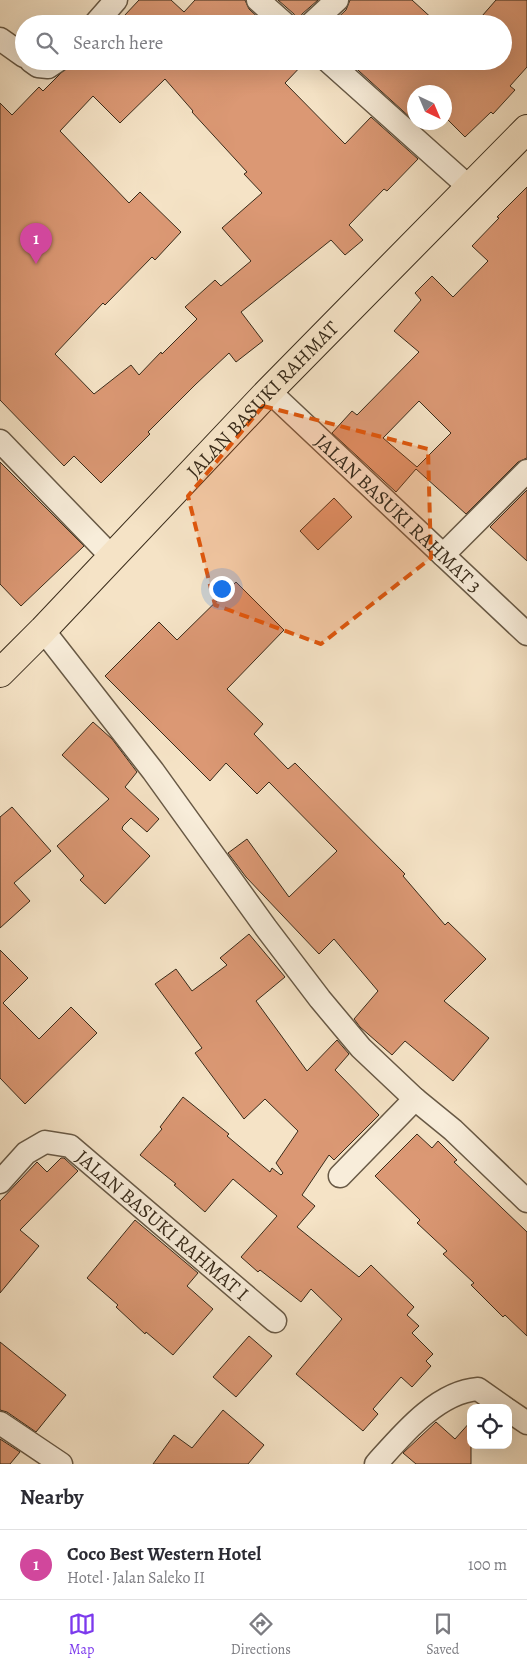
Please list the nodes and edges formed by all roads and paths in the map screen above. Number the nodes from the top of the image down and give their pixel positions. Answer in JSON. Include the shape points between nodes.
{"nodes":[{"id":1,"x":116,"y":0,"type":"edge"},
{"id":2,"x":258,"y":0,"type":"edge"},
{"id":3,"x":337,"y":0,"type":"edge"},
{"id":4,"x":103,"y":15,"type":"edge"},
{"id":5,"x":275,"y":15,"type":"edge"},
{"id":6,"x":321,"y":15,"type":"edge"},
{"id":7,"x":0,"y":39,"type":"edge"},
{"id":8,"x":15,"y":50,"type":"edge"},
{"id":9,"x":338,"y":70,"type":"edge"},
{"id":10,"x":527,"y":129,"type":"edge"},
{"id":11,"x":469,"y":187,"type":"junction"},
{"id":12,"x":269,"y":391,"type":"junction"},
{"id":13,"x":0,"y":441,"type":"edge"},
{"id":14,"x":527,"y":471,"type":"edge"},
{"id":15,"x":443,"y":555,"type":"junction"},
{"id":16,"x":112,"y":557,"type":"junction"},
{"id":17,"x":43,"y":630,"type":"junction"},
{"id":18,"x":527,"y":634,"type":"edge"},
{"id":19,"x":0,"y":672,"type":"edge"},
{"id":20,"x":415,"y":1099,"type":"junction"},
{"id":21,"x":340,"y":1176,"type":"dead end"},
{"id":22,"x":0,"y":1182,"type":"edge"},
{"id":23,"x":527,"y":1201,"type":"edge"},
{"id":24,"x":275,"y":1321,"type":"dead end"},
{"id":25,"x":500,"y":1404,"type":"edge"},
{"id":26,"x":512,"y":1412,"type":"edge"},
{"id":27,"x":0,"y":1423,"type":"edge"},
{"id":28,"x":527,"y":1423,"type":"edge"},
{"id":29,"x":61,"y":1464,"type":"edge"},
{"id":30,"x":376,"y":1464,"type":"edge"}],
"edges":[{"from":1,"to":4,"type":"street"},
{"from":2,"to":5,"type":"street"},
{"from":3,"to":6,"type":"street"},
{"from":7,"to":8,"type":"street"},
{"from":9,"to":11,"type":"street"},
{"from":10,"to":11,"type":"highway","name":"JALAN BASUKI RAHMAT"},
{"from":11,"to":12,"type":"highway","name":"JALAN BASUKI RAHMAT"},
{"from":12,"to":15,"type":"street","name":"JALAN BASUKI RAHMAT 3"},
{"from":12,"to":16,"type":"highway","name":"JALAN BASUKI RAHMAT"},
{"from":13,"to":16,"type":"street"},
{"from":14,"to":15,"type":"street"},
{"from":15,"to":18,"type":"street","name":"JALAN BASUKI RAHMAT 3"},
{"from":16,"to":17,"type":"highway","name":"JALAN BASUKI RAHMAT"},
{"from":17,"to":19,"type":"highway","name":"JALAN BASUKI RAHMAT"},
{"from":17,"to":20,"type":"street","via":[[153,770],[320,999],[361,1048]]},
{"from":20,"to":21,"type":"street"},
{"from":20,"to":23,"type":"street"},
{"from":22,"to":24,"type":"street","name":"JALAN BASUKI RAHMAT I","via":[[26,1153],[45,1142],[70,1146]]},
{"from":25,"to":30,"type":"street","via":[[478,1389],[466,1390],[438,1403],[401,1435]]},
{"from":26,"to":28,"type":"street"},
{"from":27,"to":29,"type":"street"}]}
